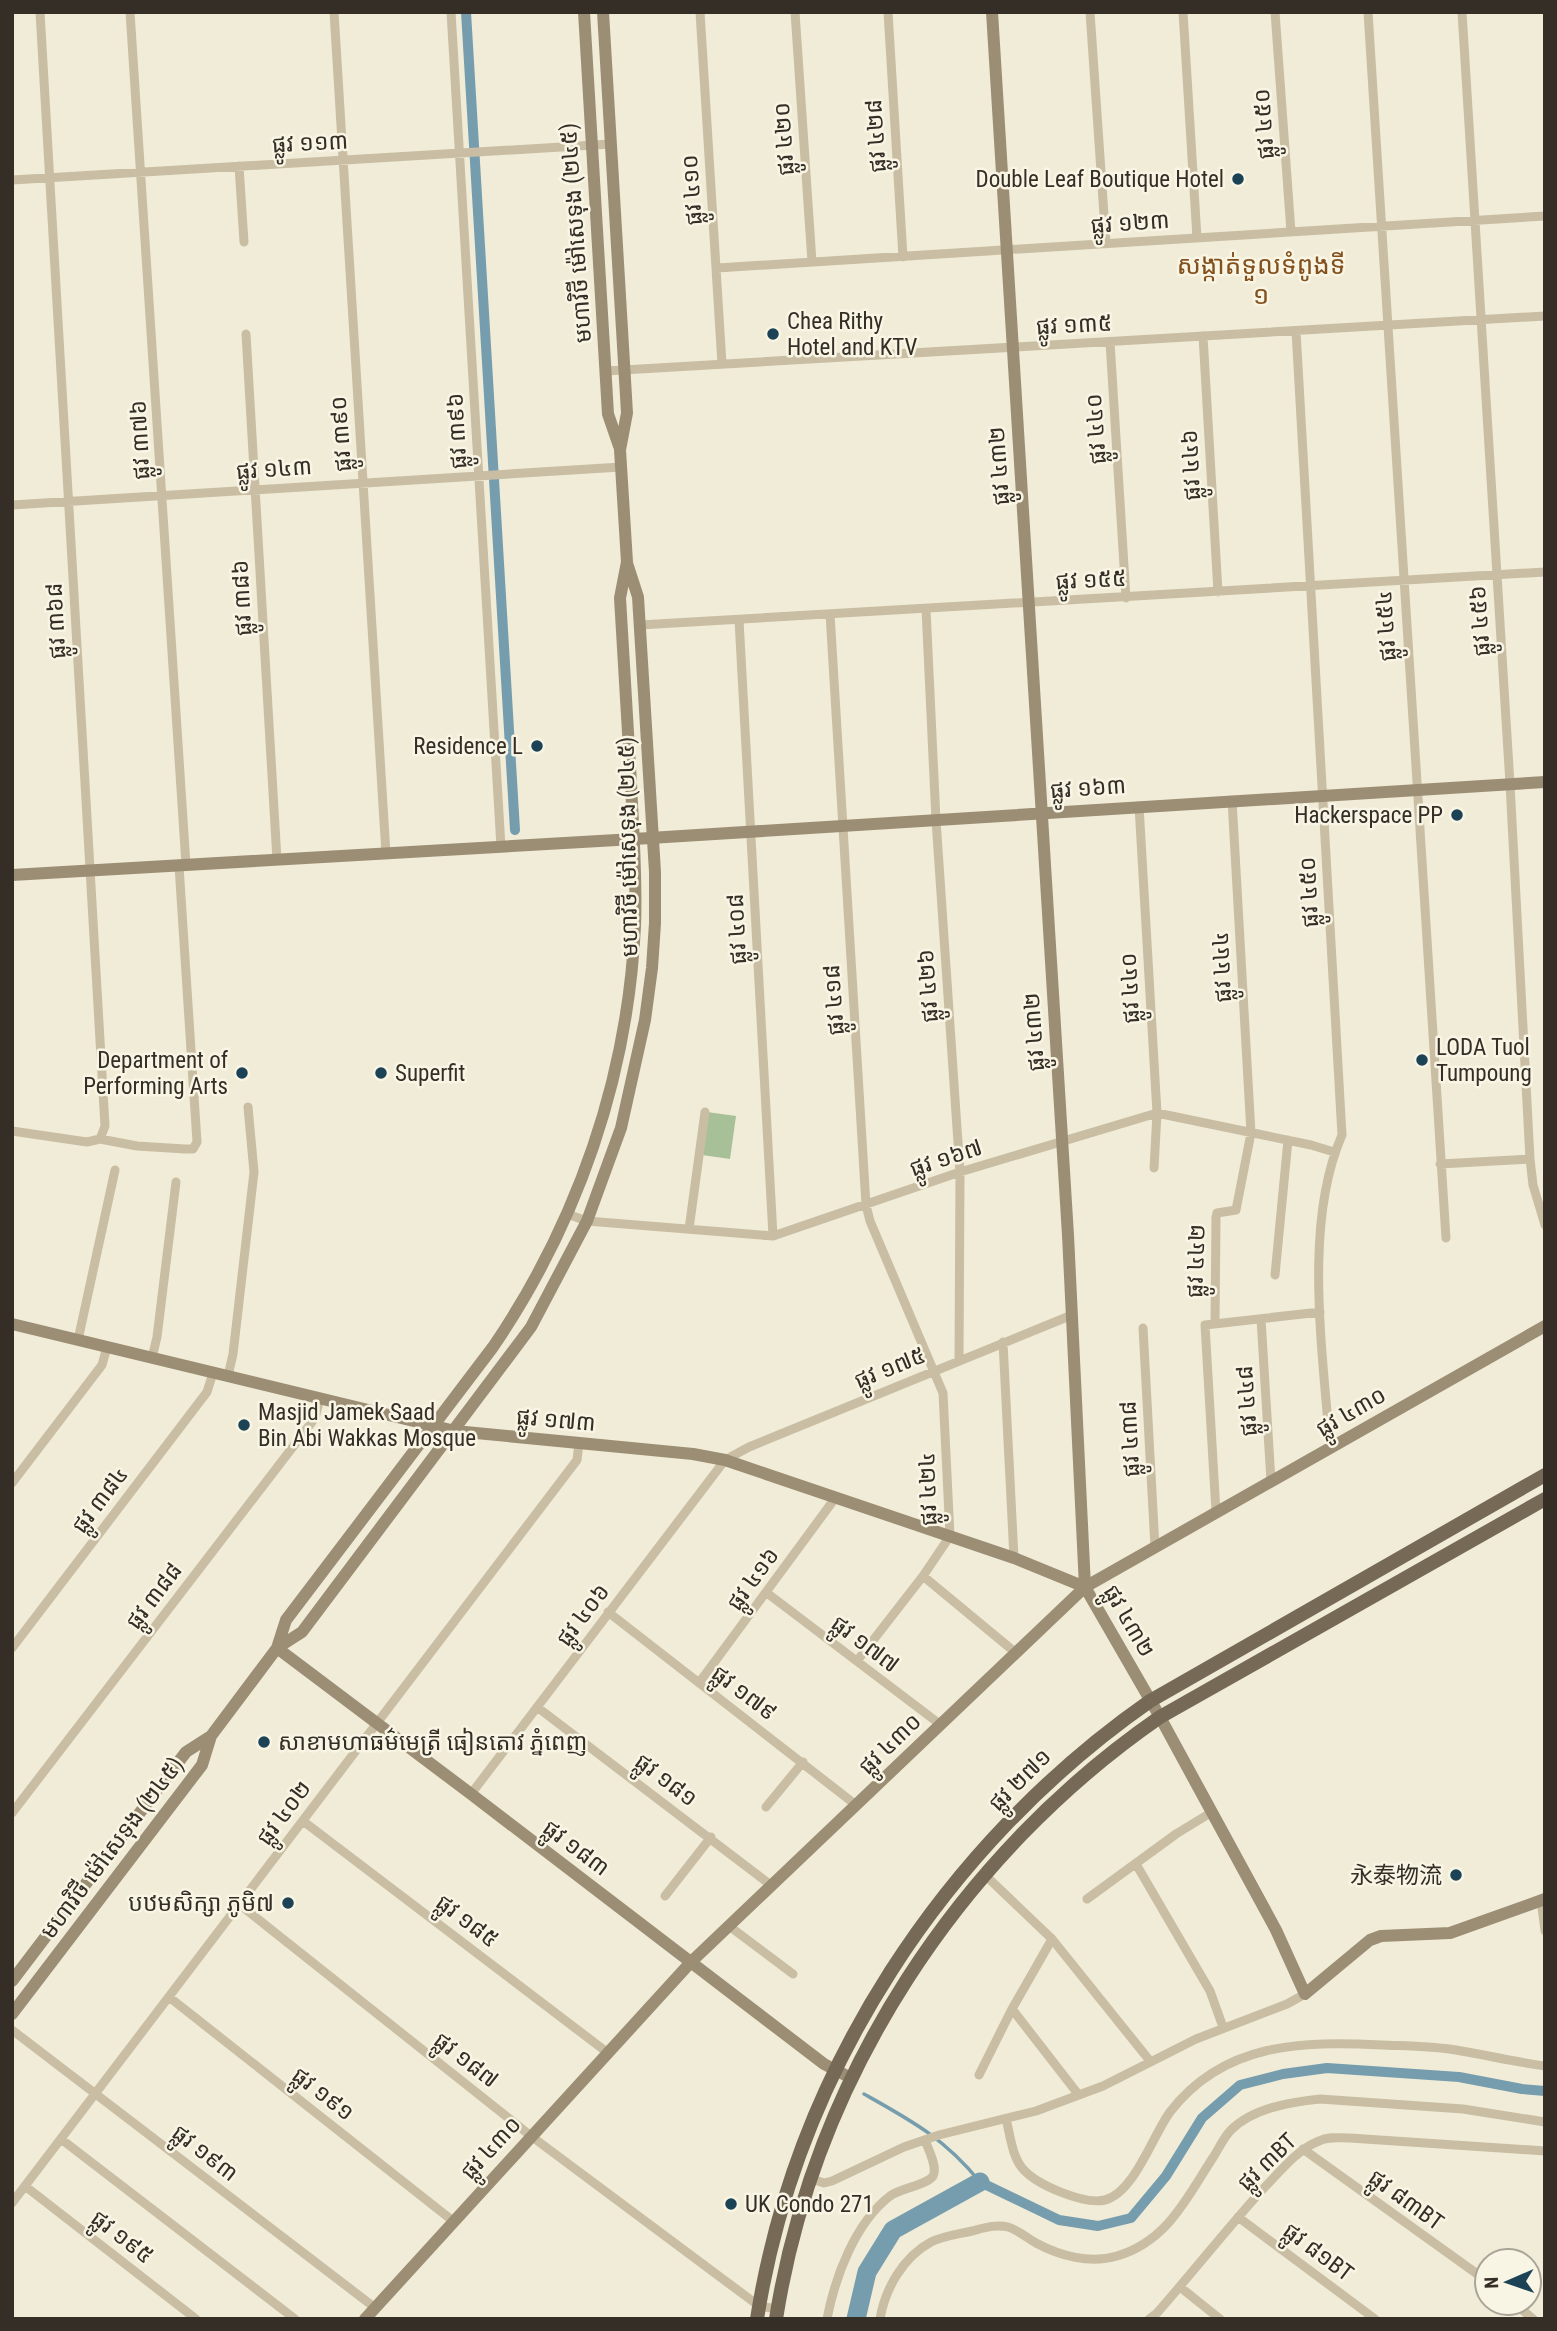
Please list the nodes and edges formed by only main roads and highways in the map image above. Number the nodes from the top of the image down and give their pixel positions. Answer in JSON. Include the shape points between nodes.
{"nodes":[{"id":1,"x":1545,"y":1475,"type":"edge"},
{"id":2,"x":1545,"y":1499,"type":"edge"},
{"id":3,"x":758,"y":2312,"type":"edge"},
{"id":4,"x":777,"y":2314,"type":"edge"}],
"edges":[{"from":1,"to":3,"type":"main road","name":"ផ្លូវ ២៧១","via":[[1150,1701],[1065,1766],[972,1863],[911,1940],[835,2070],[800,2154]]},
{"from":2,"to":4,"type":"main road","name":"ផ្លូវ ២៧១","via":[[1160,1717],[1121,1743],[1028,1828],[985,1875],[913,1971],[870,2040],[812,2179]]}]}
